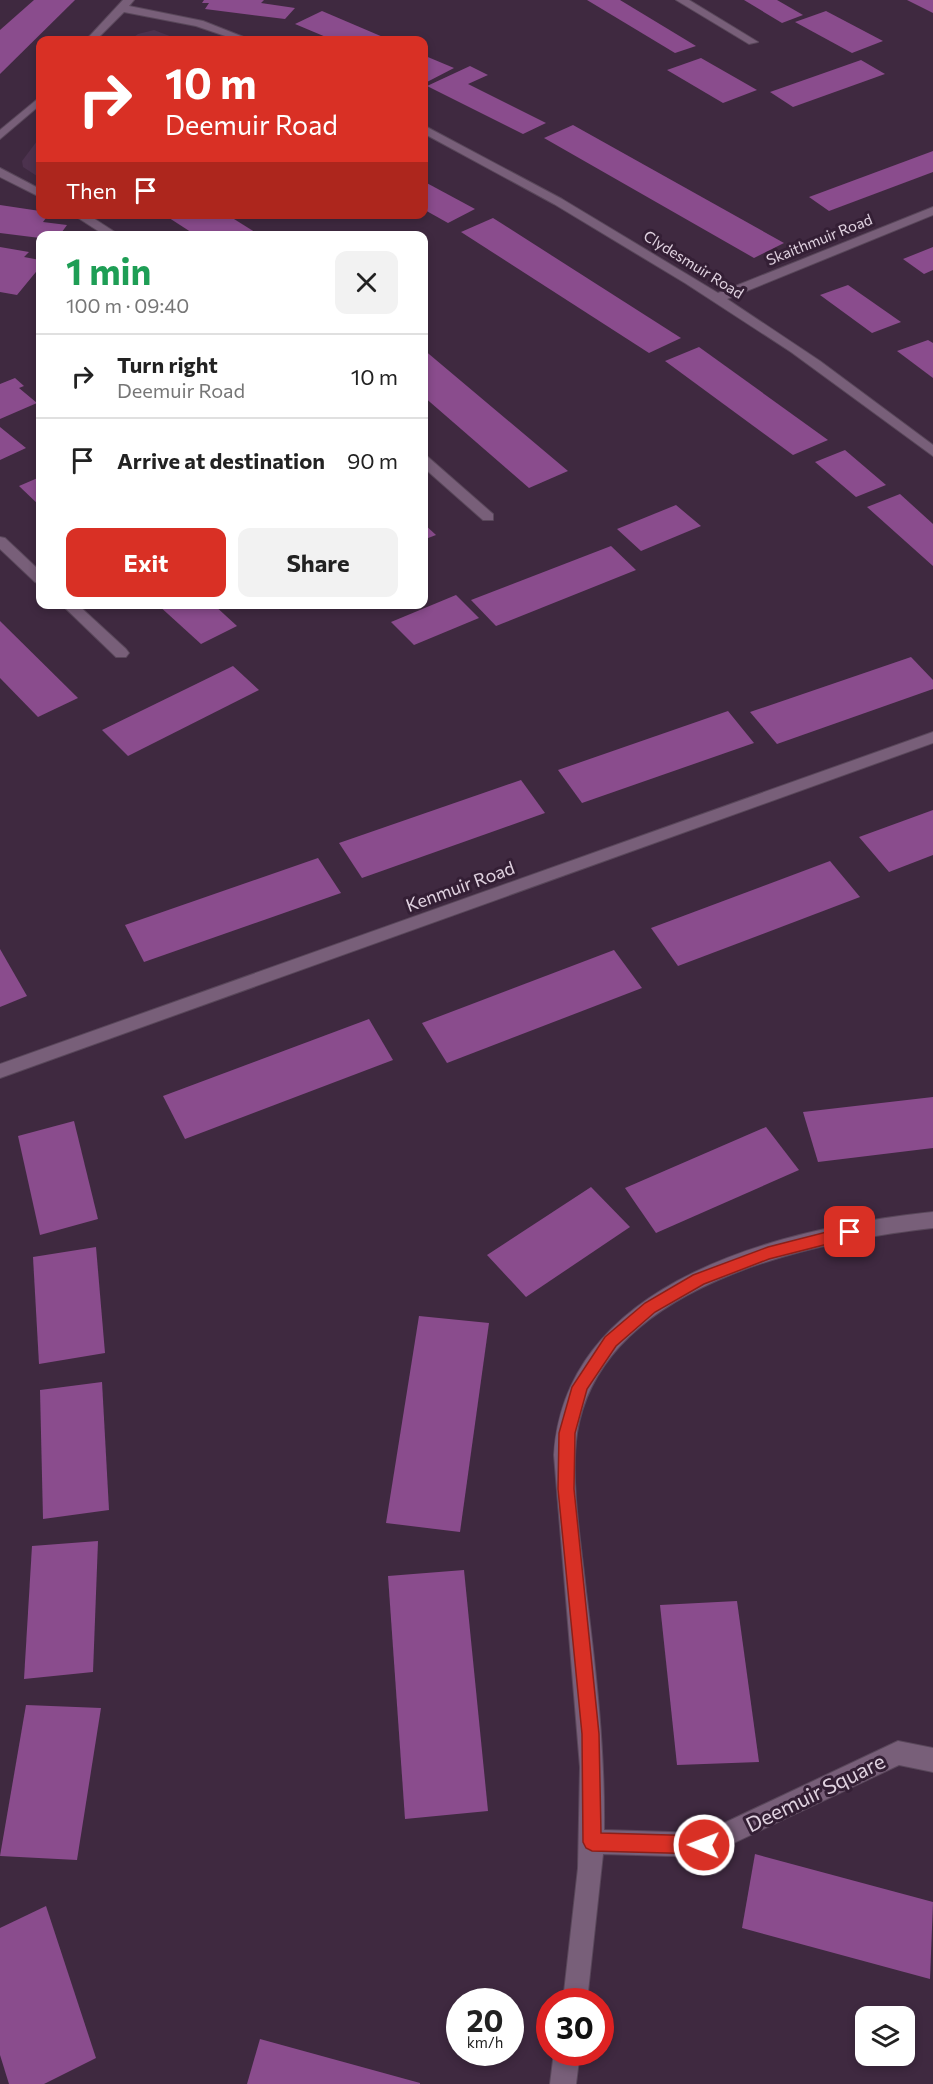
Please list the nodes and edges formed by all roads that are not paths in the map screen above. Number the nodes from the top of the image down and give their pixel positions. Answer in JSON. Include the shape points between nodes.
{"nodes":[{"id":1,"x":681,"y":0,"type":"edge"},
{"id":2,"x":126,"y":4,"type":"edge"},
{"id":3,"x":95,"y":36,"type":"edge"},
{"id":4,"x":235,"y":36,"type":"edge"},
{"id":5,"x":753,"y":42,"type":"dead end"},
{"id":6,"x":36,"y":104,"type":"edge"},
{"id":7,"x":428,"y":131,"type":"edge"},
{"id":8,"x":0,"y":136,"type":"edge"},
{"id":9,"x":0,"y":172,"type":"edge"},
{"id":10,"x":36,"y":192,"type":"edge"},
{"id":11,"x":933,"y":211,"type":"edge"},
{"id":12,"x":86,"y":219,"type":"edge"},
{"id":13,"x":107,"y":231,"type":"edge"},
{"id":14,"x":717,"y":298,"type":"junction"},
{"id":15,"x":933,"y":452,"type":"edge"},
{"id":16,"x":428,"y":464,"type":"edge"},
{"id":17,"x":488,"y":517,"type":"dead end"},
{"id":18,"x":0,"y":541,"type":"edge"},
{"id":19,"x":36,"y":575,"type":"edge"},
{"id":20,"x":73,"y":609,"type":"edge"},
{"id":21,"x":121,"y":653,"type":"dead end"},
{"id":22,"x":933,"y":737,"type":"edge"},
{"id":23,"x":0,"y":1071,"type":"edge"},
{"id":24,"x":933,"y":1221,"type":"edge"},
{"id":25,"x":933,"y":1760,"type":"edge"},
{"id":26,"x":592,"y":1842,"type":"junction"},
{"id":27,"x":576,"y":1988,"type":"edge"},
{"id":28,"x":565,"y":2066,"type":"edge"},
{"id":29,"x":562,"y":2084,"type":"edge"}],
"edges":[{"from":1,"to":5,"type":"street"},
{"from":2,"to":3,"type":"street"},
{"from":2,"to":4,"type":"street"},
{"from":6,"to":8,"type":"street"},
{"from":7,"to":14,"type":"street","name":"Clydesmuir Road","via":[[589,219]]},
{"from":9,"to":10,"type":"street"},
{"from":11,"to":14,"type":"street","name":"Skaithmuir Road"},
{"from":12,"to":13,"type":"street"},
{"from":14,"to":15,"type":"street","name":"Clydesmuir Road","via":[[818,366]]},
{"from":16,"to":17,"type":"street"},
{"from":18,"to":19,"type":"street"},
{"from":20,"to":21,"type":"street"},
{"from":22,"to":23,"type":"street","name":"Kenmuir Road"},
{"from":24,"to":26,"type":"street","via":[[850,1232],[768,1253],[699,1279],[650,1308],[610,1342],[580,1387],[567,1433],[566,1489],[590,1734]]},
{"from":25,"to":26,"type":"street","name":"Deemuir Square","via":[[898,1753],[704,1845]]},
{"from":26,"to":27,"type":"street"},
{"from":28,"to":29,"type":"street"}]}
